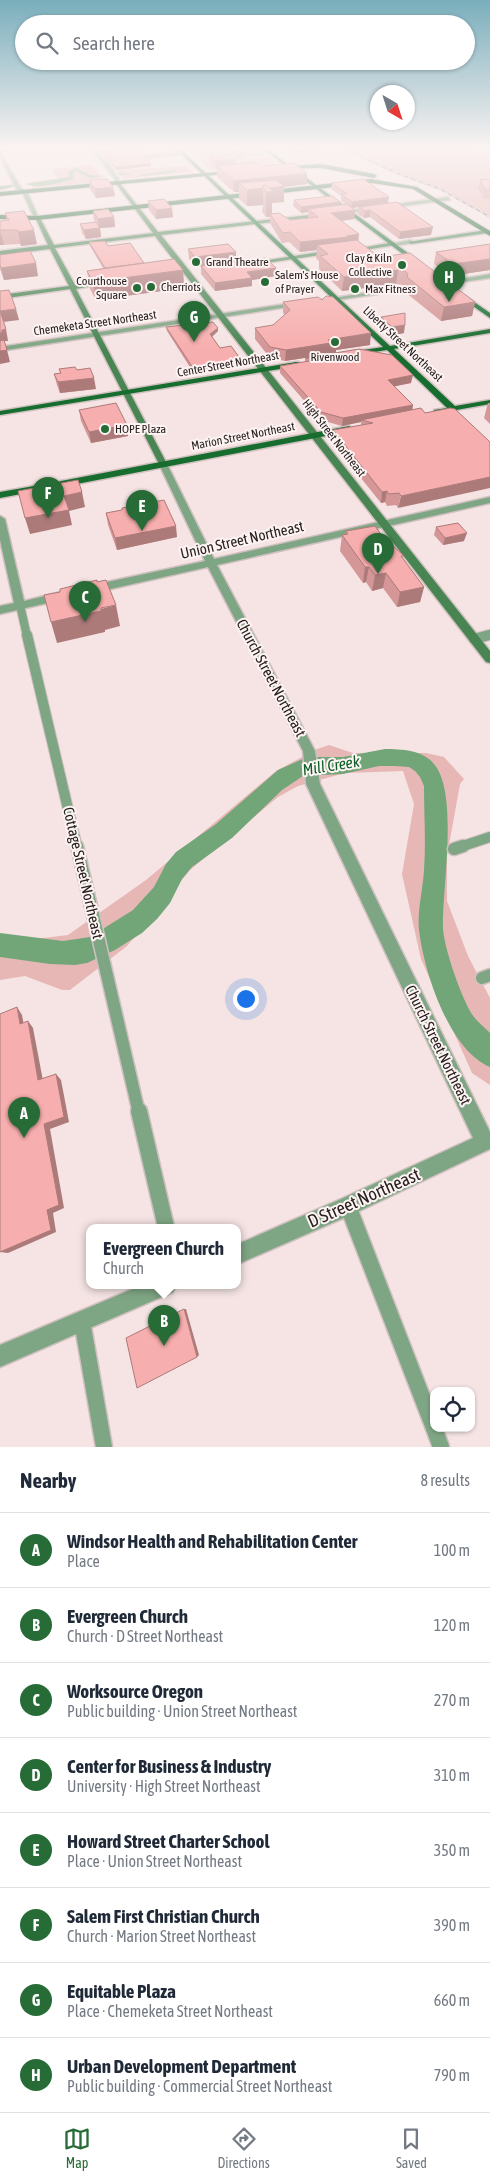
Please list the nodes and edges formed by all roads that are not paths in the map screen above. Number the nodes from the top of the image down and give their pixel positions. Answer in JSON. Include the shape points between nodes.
{"nodes":[{"id":1,"x":60,"y":216,"type":"edge"},
{"id":2,"x":143,"y":216,"type":"edge"},
{"id":3,"x":249,"y":216,"type":"edge"},
{"id":4,"x":310,"y":216,"type":"edge"},
{"id":5,"x":355,"y":216,"type":"edge"},
{"id":6,"x":465,"y":216,"type":"edge"},
{"id":7,"x":0,"y":218,"type":"edge"},
{"id":8,"x":38,"y":218,"type":"junction"},
{"id":9,"x":256,"y":222,"type":"junction"},
{"id":10,"x":488,"y":233,"type":"edge"},
{"id":11,"x":157,"y":234,"type":"junction"},
{"id":12,"x":411,"y":242,"type":"joint"},
{"id":13,"x":394,"y":244,"type":"junction"},
{"id":14,"x":52,"y":247,"type":"junction"},
{"id":15,"x":344,"y":251,"type":"edge"},
{"id":16,"x":336,"y":252,"type":"edge"},
{"id":17,"x":0,"y":254,"type":"edge"},
{"id":18,"x":293,"y":258,"type":"junction"},
{"id":19,"x":250,"y":263,"type":"edge"},
{"id":20,"x":424,"y":266,"type":"edge"},
{"id":21,"x":195,"y":269,"type":"dead end"},
{"id":22,"x":185,"y":270,"type":"junction"},
{"id":23,"x":176,"y":273,"type":"edge"},
{"id":24,"x":435,"y":275,"type":"edge"},
{"id":25,"x":490,"y":276,"type":"edge"},
{"id":26,"x":111,"y":282,"type":"edge"},
{"id":27,"x":445,"y":282,"type":"junction"},
{"id":28,"x":433,"y":284,"type":"edge"},
{"id":29,"x":73,"y":287,"type":"junction"},
{"id":30,"x":402,"y":289,"type":"dead end"},
{"id":31,"x":0,"y":297,"type":"edge"},
{"id":32,"x":336,"y":298,"type":"junction"},
{"id":33,"x":318,"y":301,"type":"edge"},
{"id":34,"x":309,"y":303,"type":"edge"},
{"id":35,"x":488,"y":314,"type":"edge"},
{"id":36,"x":221,"y":316,"type":"junction"},
{"id":37,"x":490,"y":331,"type":"edge"},
{"id":38,"x":97,"y":334,"type":"junction"},
{"id":39,"x":389,"y":348,"type":"junction"},
{"id":40,"x":0,"y":349,"type":"edge"},
{"id":41,"x":341,"y":356,"type":"edge"},
{"id":42,"x":304,"y":362,"type":"edge"},
{"id":43,"x":263,"y":369,"type":"junction"},
{"id":44,"x":126,"y":392,"type":"junction"},
{"id":45,"x":490,"y":402,"type":"edge"},
{"id":46,"x":453,"y":409,"type":"junction"},
{"id":47,"x":0,"y":413,"type":"edge"},
{"id":48,"x":426,"y":414,"type":"edge"},
{"id":49,"x":463,"y":418,"type":"edge"},
{"id":50,"x":355,"y":428,"type":"edge"},
{"id":51,"x":314,"y":435,"type":"junction"},
{"id":52,"x":163,"y":464,"type":"junction"},
{"id":53,"x":0,"y":495,"type":"edge"},
{"id":54,"x":490,"y":500,"type":"edge"},
{"id":55,"x":0,"y":519,"type":"edge"},
{"id":56,"x":384,"y":524,"type":"junction"},
{"id":57,"x":211,"y":563,"type":"junction"},
{"id":58,"x":20,"y":605,"type":"junction"},
{"id":59,"x":0,"y":610,"type":"edge"},
{"id":60,"x":490,"y":635,"type":"edge"},
{"id":61,"x":474,"y":639,"type":"junction"},
{"id":62,"x":490,"y":659,"type":"edge"},
{"id":63,"x":490,"y":837,"type":"edge"},
{"id":64,"x":454,"y":849,"type":"dead end"},
{"id":65,"x":488,"y":1142,"type":"edge"},
{"id":66,"x":348,"y":1206,"type":"junction"},
{"id":67,"x":165,"y":1224,"type":"edge"},
{"id":68,"x":241,"y":1253,"type":"edge"},
{"id":69,"x":157,"y":1289,"type":"edge"},
{"id":70,"x":82,"y":1321,"type":"junction"},
{"id":71,"x":0,"y":1356,"type":"edge"},
{"id":72,"x":430,"y":1418,"type":"edge"},
{"id":73,"x":435,"y":1432,"type":"edge"},
{"id":74,"x":104,"y":1447,"type":"edge"},
{"id":75,"x":441,"y":1447,"type":"edge"}],
"edges":[{"from":1,"to":8,"type":"highway"},
{"from":2,"to":11,"type":"main road","name":"High Street Northeast"},
{"from":3,"to":9,"type":"main road","name":"Liberty Street Northeast"},
{"from":4,"to":9,"type":"main road"},
{"from":5,"to":13,"type":"main road"},
{"from":6,"to":10,"type":"highway"},
{"from":7,"to":8,"type":"highway"},
{"from":8,"to":14,"type":"main road","name":"Church Street Northeast"},
{"from":9,"to":11,"type":"main road"},
{"from":9,"to":18,"type":"main road","name":"Liberty Street Northeast"},
{"from":10,"to":12,"type":"main road"},
{"from":11,"to":14,"type":"main road"},
{"from":11,"to":22,"type":"main road","name":"High Street Northeast"},
{"from":12,"to":13,"type":"street"},
{"from":13,"to":15,"type":"main road"},
{"from":13,"to":20,"type":"main road"},
{"from":14,"to":17,"type":"main road"},
{"from":14,"to":29,"type":"main road","name":"Church Street Northeast"},
{"from":16,"to":18,"type":"main road"},
{"from":18,"to":19,"type":"main road"},
{"from":18,"to":32,"type":"main road","name":"Liberty Street Northeast"},
{"from":21,"to":22,"type":"main road"},
{"from":22,"to":23,"type":"main road"},
{"from":22,"to":36,"type":"main road","name":"High Street Northeast"},
{"from":24,"to":27,"type":"main road"},
{"from":25,"to":27,"type":"street"},
{"from":26,"to":29,"type":"main road"},
{"from":27,"to":28,"type":"street"},
{"from":27,"to":35,"type":"main road"},
{"from":29,"to":31,"type":"main road"},
{"from":29,"to":38,"type":"main road","name":"Church Street Northeast"},
{"from":30,"to":32,"type":"street"},
{"from":32,"to":33,"type":"street"},
{"from":32,"to":39,"type":"main road","name":"Liberty Street Northeast"},
{"from":34,"to":36,"type":"street","name":"Chemeketa Street Northeast"},
{"from":36,"to":38,"type":"street","name":"Chemeketa Street Northeast"},
{"from":36,"to":43,"type":"main road","name":"High Street Northeast"},
{"from":37,"to":39,"type":"main road"},
{"from":38,"to":40,"type":"street","name":"Chemeketa Street Northeast"},
{"from":38,"to":44,"type":"main road","name":"Church Street Northeast"},
{"from":39,"to":41,"type":"main road"},
{"from":39,"to":46,"type":"main road","name":"Liberty Street Northeast"},
{"from":42,"to":43,"type":"main road","name":"Center Street Northeast"},
{"from":43,"to":44,"type":"main road","name":"Center Street Northeast"},
{"from":43,"to":51,"type":"main road","name":"High Street Northeast"},
{"from":44,"to":47,"type":"main road","name":"Center Street Northeast"},
{"from":44,"to":52,"type":"main road","name":"Church Street Northeast"},
{"from":45,"to":46,"type":"main road"},
{"from":46,"to":48,"type":"main road"},
{"from":46,"to":49,"type":"main road","name":"Liberty Street Northeast"},
{"from":50,"to":51,"type":"main road","name":"Marion Street Northeast"},
{"from":51,"to":52,"type":"main road","name":"Marion Street Northeast"},
{"from":51,"to":56,"type":"main road","name":"High Street Northeast"},
{"from":52,"to":53,"type":"main road","name":"Marion Street Northeast"},
{"from":52,"to":57,"type":"street","name":"Church Street Northeast"},
{"from":54,"to":56,"type":"street","name":"Union Street Northeast"},
{"from":55,"to":58,"type":"street","name":"Cottage Street Northeast"},
{"from":56,"to":57,"type":"street","name":"Union Street Northeast"},
{"from":56,"to":61,"type":"main road","name":"High Street Northeast"},
{"from":57,"to":58,"type":"street","name":"Union Street Northeast"},
{"from":57,"to":65,"type":"street","name":"Church Street Northeast","via":[[309,751],[312,784]]},
{"from":58,"to":59,"type":"street","name":"Union Street Northeast"},
{"from":58,"to":67,"type":"street","name":"Cottage Street Northeast"},
{"from":60,"to":61,"type":"street"},
{"from":61,"to":62,"type":"main road","name":"High Street Northeast"},
{"from":63,"to":64,"type":"street"},
{"from":65,"to":66,"type":"street","name":"D Street Northeast"},
{"from":66,"to":68,"type":"street","name":"D Street Northeast"},
{"from":66,"to":72,"type":"street"},
{"from":69,"to":70,"type":"street"},
{"from":70,"to":71,"type":"street"},
{"from":70,"to":74,"type":"street"},
{"from":73,"to":75,"type":"street"}]}
